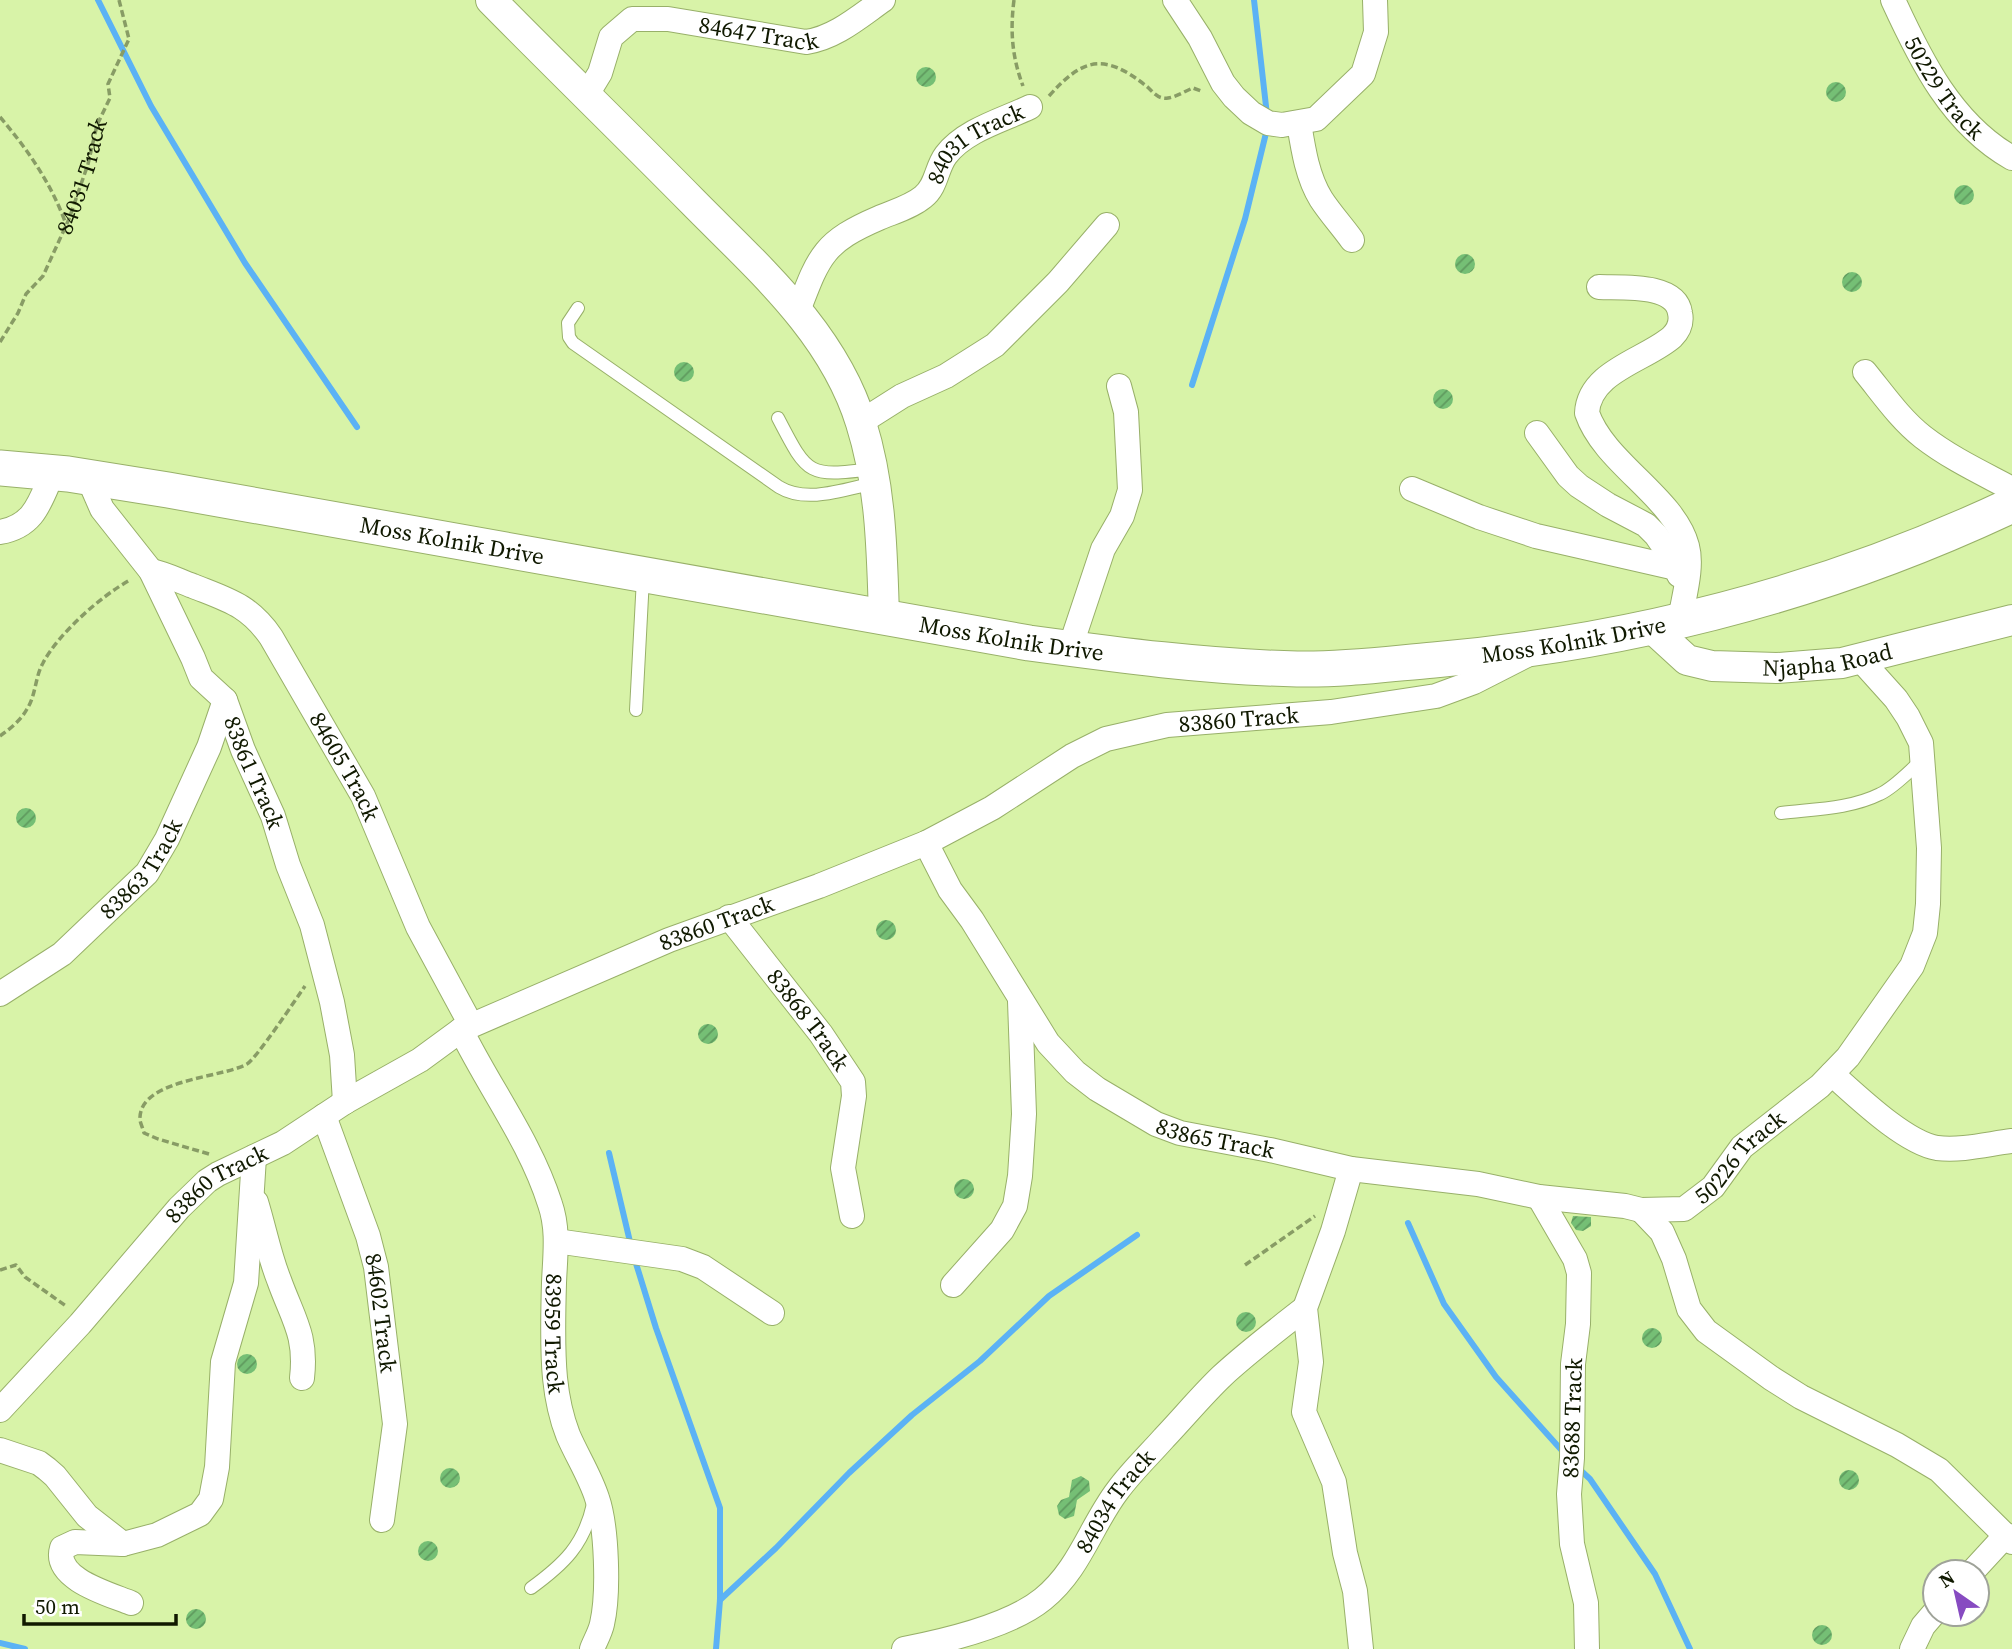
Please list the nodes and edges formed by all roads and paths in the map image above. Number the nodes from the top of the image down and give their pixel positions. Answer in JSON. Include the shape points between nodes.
{"nodes":[{"id":1,"x":119,"y":0,"type":"edge"},
{"id":2,"x":491,"y":0,"type":"edge"},
{"id":3,"x":883,"y":0,"type":"edge"},
{"id":4,"x":1014,"y":0,"type":"edge"},
{"id":5,"x":1175,"y":0,"type":"edge"},
{"id":6,"x":1375,"y":0,"type":"edge"},
{"id":7,"x":1893,"y":0,"type":"edge"},
{"id":8,"x":586,"y":96,"type":"junction"},
{"id":9,"x":1234,"y":97,"type":"junction"},
{"id":10,"x":1030,"y":107,"type":"junction"},
{"id":11,"x":0,"y":117,"type":"edge"},
{"id":12,"x":1299,"y":123,"type":"junction"},
{"id":13,"x":2012,"y":158,"type":"edge"},
{"id":14,"x":66,"y":225,"type":"junction"},
{"id":15,"x":1107,"y":225,"type":"dead end"},
{"id":16,"x":1352,"y":240,"type":"dead end"},
{"id":17,"x":1600,"y":287,"type":"dead end"},
{"id":18,"x":578,"y":308,"type":"dead end"},
{"id":19,"x":798,"y":311,"type":"junction"},
{"id":20,"x":0,"y":342,"type":"edge"},
{"id":21,"x":1865,"y":372,"type":"dead end"},
{"id":22,"x":1119,"y":386,"type":"dead end"},
{"id":23,"x":779,"y":418,"type":"dead end"},
{"id":24,"x":861,"y":422,"type":"junction"},
{"id":25,"x":1537,"y":433,"type":"dead end"},
{"id":26,"x":0,"y":468,"type":"edge"},
{"id":27,"x":52,"y":472,"type":"junction"},
{"id":28,"x":874,"y":476,"type":"junction"},
{"id":29,"x":88,"y":477,"type":"junction"},
{"id":30,"x":1412,"y":489,"type":"dead end"},
{"id":31,"x":2012,"y":489,"type":"edge"},
{"id":32,"x":2012,"y":505,"type":"edge"},
{"id":33,"x":0,"y":532,"type":"edge"},
{"id":34,"x":151,"y":571,"type":"junction"},
{"id":35,"x":644,"y":574,"type":"junction"},
{"id":36,"x":1673,"y":601,"type":"junction"},
{"id":37,"x":884,"y":617,"type":"junction"},
{"id":38,"x":2012,"y":620,"type":"edge"},
{"id":39,"x":1541,"y":647,"type":"junction"},
{"id":40,"x":1070,"y":649,"type":"junction"},
{"id":41,"x":1860,"y":659,"type":"junction"},
{"id":42,"x":225,"y":700,"type":"junction"},
{"id":43,"x":636,"y":709,"type":"dead end"},
{"id":44,"x":0,"y":737,"type":"edge"},
{"id":45,"x":1923,"y":759,"type":"junction"},
{"id":46,"x":1781,"y":813,"type":"dead end"},
{"id":47,"x":926,"y":843,"type":"junction"},
{"id":48,"x":729,"y":917,"type":"junction"},
{"id":49,"x":321,"y":964,"type":"junction"},
{"id":50,"x":0,"y":993,"type":"edge"},
{"id":51,"x":1020,"y":1000,"type":"junction"},
{"id":52,"x":466,"y":1028,"type":"junction"},
{"id":53,"x":1832,"y":1074,"type":"junction"},
{"id":54,"x":345,"y":1102,"type":"junction"},
{"id":55,"x":324,"y":1116,"type":"junction"},
{"id":56,"x":2012,"y":1141,"type":"edge"},
{"id":57,"x":250,"y":1167,"type":"junction"},
{"id":58,"x":1348,"y":1178,"type":"junction"},
{"id":59,"x":1539,"y":1197,"type":"junction"},
{"id":60,"x":1641,"y":1210,"type":"junction"},
{"id":61,"x":852,"y":1216,"type":"dead end"},
{"id":62,"x":556,"y":1241,"type":"junction"},
{"id":63,"x":1245,"y":1265,"type":"dead end"},
{"id":64,"x":0,"y":1270,"type":"edge"},
{"id":65,"x":953,"y":1285,"type":"dead end"},
{"id":66,"x":1305,"y":1308,"type":"junction"},
{"id":67,"x":772,"y":1314,"type":"dead end"},
{"id":68,"x":80,"y":1324,"type":"junction"},
{"id":69,"x":302,"y":1378,"type":"dead end"},
{"id":70,"x":0,"y":1410,"type":"edge"},
{"id":71,"x":0,"y":1450,"type":"edge"},
{"id":72,"x":595,"y":1493,"type":"junction"},
{"id":73,"x":382,"y":1520,"type":"dead end"},
{"id":74,"x":2009,"y":1538,"type":"edge"},
{"id":75,"x":123,"y":1544,"type":"junction"},
{"id":76,"x":1987,"y":1558,"type":"edge"},
{"id":77,"x":531,"y":1588,"type":"dead end"},
{"id":78,"x":131,"y":1604,"type":"dead end"},
{"id":79,"x":1922,"y":1628,"type":"edge"},
{"id":80,"x":592,"y":1649,"type":"edge"},
{"id":81,"x":904,"y":1649,"type":"edge"},
{"id":82,"x":1361,"y":1649,"type":"edge"},
{"id":83,"x":1587,"y":1649,"type":"edge"},
{"id":84,"x":1912,"y":1649,"type":"edge"}],
"edges":[{"from":1,"to":14,"type":"path","name":"84031 Track","via":[[129,39],[108,84],[110,98]]},
{"from":2,"to":8,"type":"street"},
{"from":3,"to":8,"type":"street","name":"84647 Track","via":[[836,31],[806,42],[668,19],[632,19],[611,37],[600,73]]},
{"from":4,"to":10,"type":"path","via":[[1012,48]]},
{"from":5,"to":9,"type":"street"},
{"from":6,"to":12,"type":"street","via":[[1376,32],[1363,74],[1325,113]]},
{"from":7,"to":13,"type":"street","name":"50229 Track","via":[[1937,85],[1959,116]]},
{"from":8,"to":19,"type":"street"},
{"from":9,"to":10,"type":"path","name":"84031 Track","via":[[1193,88],[1159,97],[1119,68],[1098,62],[1067,76],[1034,111]]},
{"from":9,"to":12,"type":"street","via":[[1268,123]]},
{"from":10,"to":19,"type":"street","name":"84031 Track","via":[[956,146],[945,156],[925,196],[865,224],[829,248],[814,268]]},
{"from":11,"to":14,"type":"path","via":[[27,149],[55,195]]},
{"from":12,"to":16,"type":"street","via":[[1321,199]]},
{"from":14,"to":20,"type":"path","name":"84031 Track","via":[[43,276],[26,294]]},
{"from":15,"to":24,"type":"street","via":[[995,345]]},
{"from":17,"to":36,"type":"street","via":[[1657,291],[1680,308],[1678,330],[1606,379],[1590,396],[1587,413],[1633,478],[1663,507],[1688,547]]},
{"from":18,"to":28,"type":"lane","via":[[568,323],[573,343],[789,494],[813,495]]},
{"from":19,"to":24,"type":"street","via":[[844,382]]},
{"from":21,"to":31,"type":"street","via":[[1922,436]]},
{"from":22,"to":40,"type":"street","via":[[1126,412],[1129,490],[1122,516],[1103,549]]},
{"from":23,"to":28,"type":"lane","via":[[803,463],[830,474]]},
{"from":24,"to":28,"type":"street"},
{"from":25,"to":36,"type":"street","via":[[1568,477],[1656,535]]},
{"from":26,"to":27,"type":"main road","name":"Moss Kolnik Drive"},
{"from":27,"to":29,"type":"main road","name":"Moss Kolnik Drive"},
{"from":27,"to":33,"type":"street","via":[[30,518]]},
{"from":28,"to":37,"type":"street"},
{"from":29,"to":34,"type":"street","name":"83861 Track","via":[[102,509]]},
{"from":29,"to":35,"type":"main road","name":"Moss Kolnik Drive"},
{"from":30,"to":36,"type":"street","via":[[1536,536]]},
{"from":32,"to":36,"type":"main road","name":"Moss Kolnik Drive","via":[[1808,587]]},
{"from":34,"to":42,"type":"street","name":"83861 Track","via":[[201,678]]},
{"from":34,"to":44,"type":"path","via":[[120,585],[70,629],[44,660],[28,709]]},
{"from":34,"to":52,"type":"street","name":"84605 Track","via":[[236,603],[271,637],[363,796]]},
{"from":35,"to":37,"type":"main road","name":"Moss Kolnik Drive"},
{"from":35,"to":43,"type":"lane"},
{"from":36,"to":39,"type":"main road","name":"Moss Kolnik Drive"},
{"from":36,"to":41,"type":"street","name":"Njapha Road","via":[[1687,660],[1712,666],[1776,668]]},
{"from":37,"to":40,"type":"main road","name":"Moss Kolnik Drive"},
{"from":38,"to":41,"type":"street","name":"Njapha Road"},
{"from":39,"to":40,"type":"main road","name":"Moss Kolnik Drive","via":[[1359,668],[1298,669],[1155,660]]},
{"from":39,"to":47,"type":"street","name":"83860 Track","via":[[1436,696],[1331,712],[1167,724],[1106,739]]},
{"from":41,"to":45,"type":"street","name":"50226 Track","via":[[1909,717]]},
{"from":42,"to":49,"type":"street","name":"83861 Track","via":[[273,816]]},
{"from":42,"to":50,"type":"street","name":"83863 Track","via":[[204,758],[146,873],[62,954]]},
{"from":45,"to":46,"type":"lane","via":[[1874,797]]},
{"from":45,"to":53,"type":"street","name":"50226 Track","via":[[1929,848],[1925,933],[1912,966],[1849,1057]]},
{"from":47,"to":48,"type":"street","name":"83860 Track"},
{"from":47,"to":51,"type":"street","name":"83865 Track","via":[[950,890]]},
{"from":48,"to":52,"type":"street","name":"83860 Track"},
{"from":48,"to":61,"type":"street","name":"83868 Track","via":[[853,1082],[843,1168]]},
{"from":49,"to":54,"type":"street","name":"83861 Track","via":[[338,1028]]},
{"from":49,"to":57,"type":"path","via":[[247,1063],[155,1094],[140,1117],[144,1133]]},
{"from":51,"to":58,"type":"street","name":"83865 Track","via":[[1048,1043],[1075,1072],[1156,1124],[1270,1150]]},
{"from":51,"to":65,"type":"street","via":[[1024,1114],[1015,1206],[1002,1230]]},
{"from":52,"to":54,"type":"street","name":"83860 Track"},
{"from":52,"to":62,"type":"street","name":"83959 Track","via":[[481,1070],[537,1167],[555,1221]]},
{"from":53,"to":56,"type":"street","via":[[1922,1143],[1949,1149]]},
{"from":53,"to":60,"type":"street","name":"50226 Track","via":[[1742,1147],[1713,1187],[1696,1201],[1684,1209]]},
{"from":54,"to":55,"type":"street","name":"83860 Track"},
{"from":55,"to":57,"type":"street","name":"83860 Track"},
{"from":55,"to":73,"type":"street","name":"84602 Track","via":[[376,1267],[395,1424]]},
{"from":57,"to":68,"type":"street","name":"83860 Track","via":[[207,1181]]},
{"from":57,"to":69,"type":"street","via":[[272,1259],[302,1338]]},
{"from":57,"to":75,"type":"street","via":[[246,1283],[223,1362],[211,1499],[194,1518]]},
{"from":58,"to":59,"type":"street","name":"83865 Track","via":[[1478,1184]]},
{"from":58,"to":63,"type":"path","via":[[1317,1215]]},
{"from":58,"to":66,"type":"street"},
{"from":59,"to":60,"type":"street","name":"83865 Track"},
{"from":59,"to":83,"type":"street","name":"83688 Track","via":[[1579,1273],[1569,1494],[1572,1544],[1586,1603]]},
{"from":60,"to":74,"type":"street","via":[[1662,1232],[1689,1309],[1706,1331],[1801,1397],[1939,1470]]},
{"from":62,"to":67,"type":"street","via":[[682,1259],[703,1267]]},
{"from":62,"to":72,"type":"street","name":"83959 Track","via":[[553,1335],[559,1406]]},
{"from":64,"to":68,"type":"path","via":[[16,1265],[25,1277],[63,1303]]},
{"from":66,"to":81,"type":"street","name":"84034 Track","via":[[1223,1375],[1135,1469],[1116,1492],[1080,1556],[1045,1597],[989,1625]]},
{"from":66,"to":82,"type":"street","via":[[1311,1362],[1304,1412],[1334,1482]]},
{"from":68,"to":70,"type":"street","name":"83860 Track"},
{"from":71,"to":75,"type":"street","via":[[47,1469],[87,1516]]},
{"from":72,"to":77,"type":"lane","via":[[583,1537],[556,1570]]},
{"from":72,"to":80,"type":"street","name":"83959 Track","via":[[602,1517],[605,1575],[602,1624]]},
{"from":74,"to":76,"type":"street"},
{"from":75,"to":78,"type":"street","via":[[66,1544],[60,1562],[73,1577]]},
{"from":79,"to":84,"type":"street"}]}
